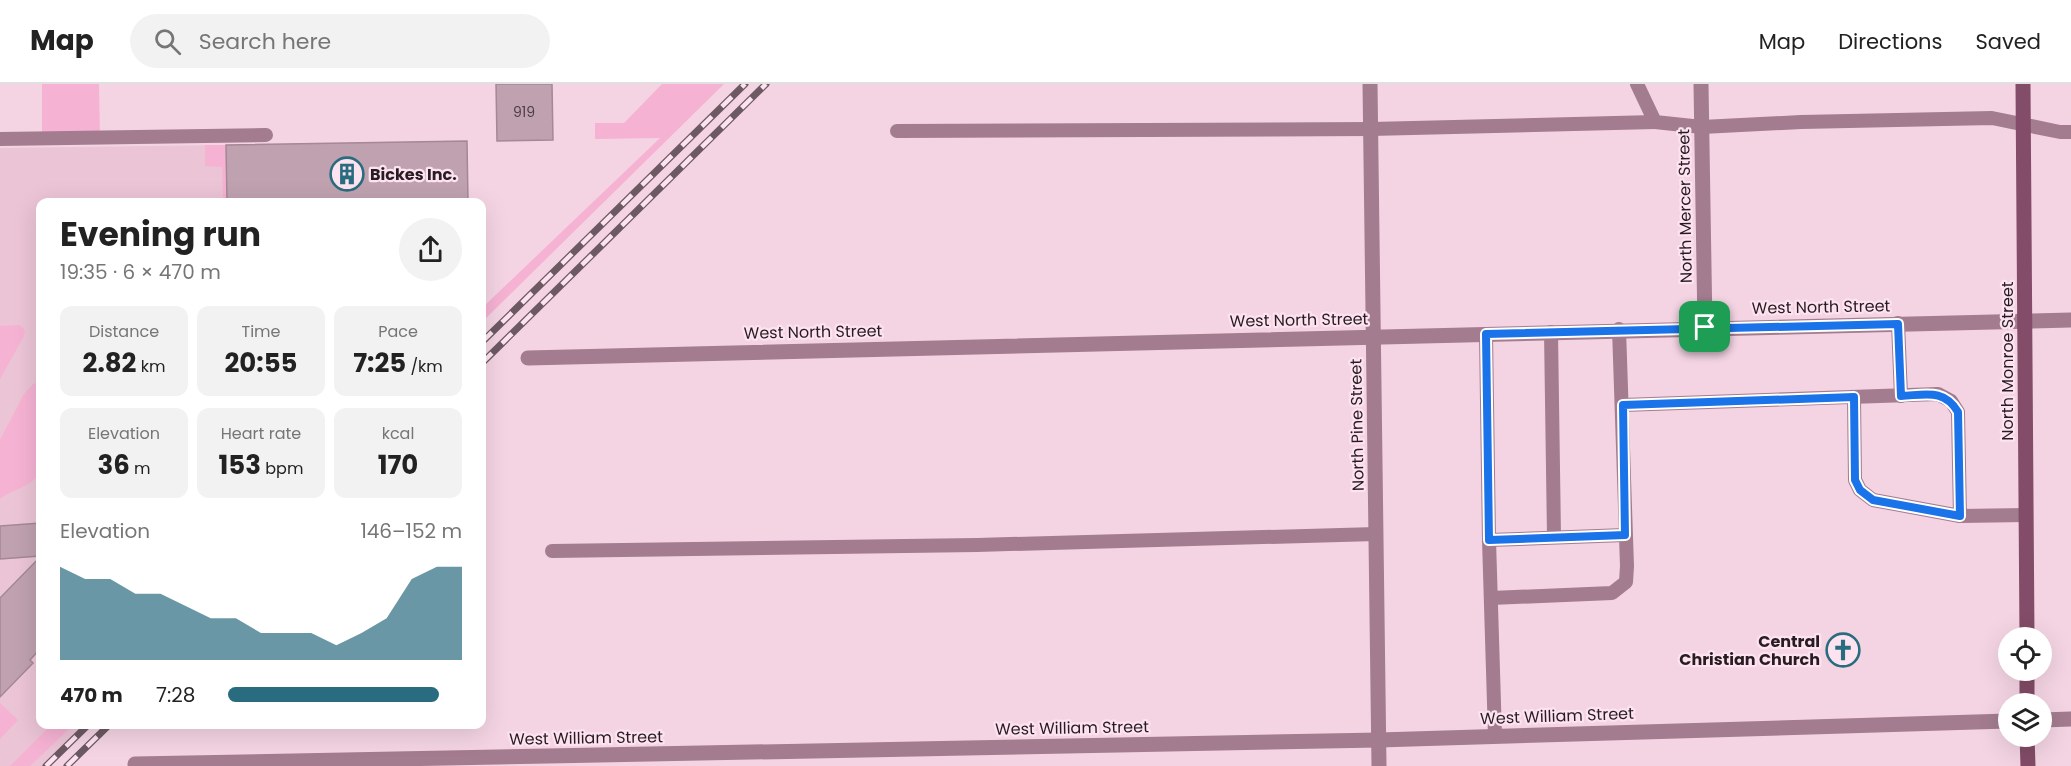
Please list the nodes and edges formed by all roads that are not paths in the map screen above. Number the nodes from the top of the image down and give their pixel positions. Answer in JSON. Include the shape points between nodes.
{"nodes":[{"id":1,"x":1370,"y":84,"type":"edge"},
{"id":2,"x":1637,"y":84,"type":"edge"},
{"id":3,"x":1701,"y":84,"type":"edge"},
{"id":4,"x":2023,"y":84,"type":"edge"},
{"id":5,"x":1655,"y":122,"type":"junction"},
{"id":6,"x":2023,"y":124,"type":"junction"},
{"id":7,"x":1702,"y":127,"type":"junction"},
{"id":8,"x":1371,"y":129,"type":"junction"},
{"id":9,"x":897,"y":131,"type":"dead end"},
{"id":10,"x":2071,"y":132,"type":"edge"},
{"id":11,"x":266,"y":135,"type":"dead end"},
{"id":12,"x":0,"y":140,"type":"edge"},
{"id":13,"x":2071,"y":320,"type":"edge"},
{"id":14,"x":2025,"y":321,"type":"junction"},
{"id":15,"x":1898,"y":324,"type":"junction"},
{"id":16,"x":1705,"y":327,"type":"junction"},
{"id":17,"x":1619,"y":329,"type":"junction"},
{"id":18,"x":1551,"y":332,"type":"junction"},
{"id":19,"x":1486,"y":334,"type":"junction"},
{"id":20,"x":1374,"y":337,"type":"junction"},
{"id":21,"x":528,"y":357,"type":"dead end"},
{"id":22,"x":1901,"y":396,"type":"junction"},
{"id":23,"x":1854,"y":397,"type":"junction"},
{"id":24,"x":1623,"y":405,"type":"junction"},
{"id":25,"x":2026,"y":515,"type":"junction"},
{"id":26,"x":1960,"y":516,"type":"junction"},
{"id":27,"x":1376,"y":534,"type":"junction"},
{"id":28,"x":1625,"y":535,"type":"junction"},
{"id":29,"x":1554,"y":537,"type":"junction"},
{"id":30,"x":1489,"y":540,"type":"junction"},
{"id":31,"x":552,"y":551,"type":"dead end"},
{"id":32,"x":1491,"y":598,"type":"junction"},
{"id":33,"x":2026,"y":627,"type":"edge"},
{"id":34,"x":2071,"y":719,"type":"edge"},
{"id":35,"x":2052,"y":720,"type":"edge"},
{"id":36,"x":1998,"y":721,"type":"edge"},
{"id":37,"x":1495,"y":736,"type":"junction"},
{"id":38,"x":1379,"y":740,"type":"junction"},
{"id":39,"x":2028,"y":747,"type":"edge"},
{"id":40,"x":135,"y":764,"type":"dead end"},
{"id":41,"x":328,"y":764,"type":"edge"},
{"id":42,"x":1379,"y":766,"type":"edge"},
{"id":43,"x":2028,"y":766,"type":"edge"}],
"edges":[{"from":1,"to":8,"type":"street","name":"North Pine Street"},
{"from":2,"to":5,"type":"lane"},
{"from":3,"to":7,"type":"street","name":"North Mercer Street"},
{"from":4,"to":6,"type":"street","name":"North Monroe Street"},
{"from":5,"to":7,"type":"lane"},
{"from":5,"to":8,"type":"lane"},
{"from":6,"to":7,"type":"lane","via":[[1992,118],[1918,118]]},
{"from":6,"to":10,"type":"lane"},
{"from":6,"to":14,"type":"street","name":"North Monroe Street"},
{"from":7,"to":16,"type":"street","name":"North Mercer Street"},
{"from":8,"to":9,"type":"lane"},
{"from":8,"to":20,"type":"street","name":"North Pine Street"},
{"from":11,"to":12,"type":"lane"},
{"from":13,"to":14,"type":"street","name":"West North Street"},
{"from":14,"to":15,"type":"street","name":"West North Street"},
{"from":14,"to":25,"type":"street","name":"North Monroe Street"},
{"from":15,"to":16,"type":"street","name":"West North Street"},
{"from":15,"to":22,"type":"lane"},
{"from":16,"to":17,"type":"street","name":"West North Street"},
{"from":17,"to":18,"type":"street","name":"West North Street"},
{"from":17,"to":24,"type":"lane"},
{"from":18,"to":19,"type":"street","name":"West North Street"},
{"from":18,"to":29,"type":"lane"},
{"from":19,"to":20,"type":"street","name":"West North Street"},
{"from":19,"to":30,"type":"lane"},
{"from":20,"to":21,"type":"street","name":"West North Street"},
{"from":20,"to":27,"type":"street","name":"North Pine Street"},
{"from":22,"to":23,"type":"lane"},
{"from":22,"to":26,"type":"lane","via":[[1938,394],[1951,401],[1958,412]]},
{"from":23,"to":24,"type":"lane"},
{"from":23,"to":26,"type":"lane","via":[[1855,480],[1860,490],[1873,500]]},
{"from":24,"to":28,"type":"lane"},
{"from":25,"to":26,"type":"lane"},
{"from":25,"to":33,"type":"street","name":"North Monroe Street"},
{"from":27,"to":31,"type":"lane"},
{"from":27,"to":38,"type":"street","name":"North Pine Street"},
{"from":28,"to":29,"type":"lane"},
{"from":28,"to":32,"type":"lane","via":[[1626,582],[1612,593]]},
{"from":29,"to":30,"type":"lane"},
{"from":30,"to":32,"type":"lane"},
{"from":32,"to":37,"type":"lane"},
{"from":34,"to":35,"type":"street"},
{"from":36,"to":37,"type":"street","name":"West William Street"},
{"from":37,"to":38,"type":"street","name":"West William Street"},
{"from":38,"to":41,"type":"street","name":"West William Street"},
{"from":38,"to":42,"type":"street","name":"North Pine Street"},
{"from":39,"to":43,"type":"street"},
{"from":40,"to":41,"type":"street","name":"West William Street"}]}
